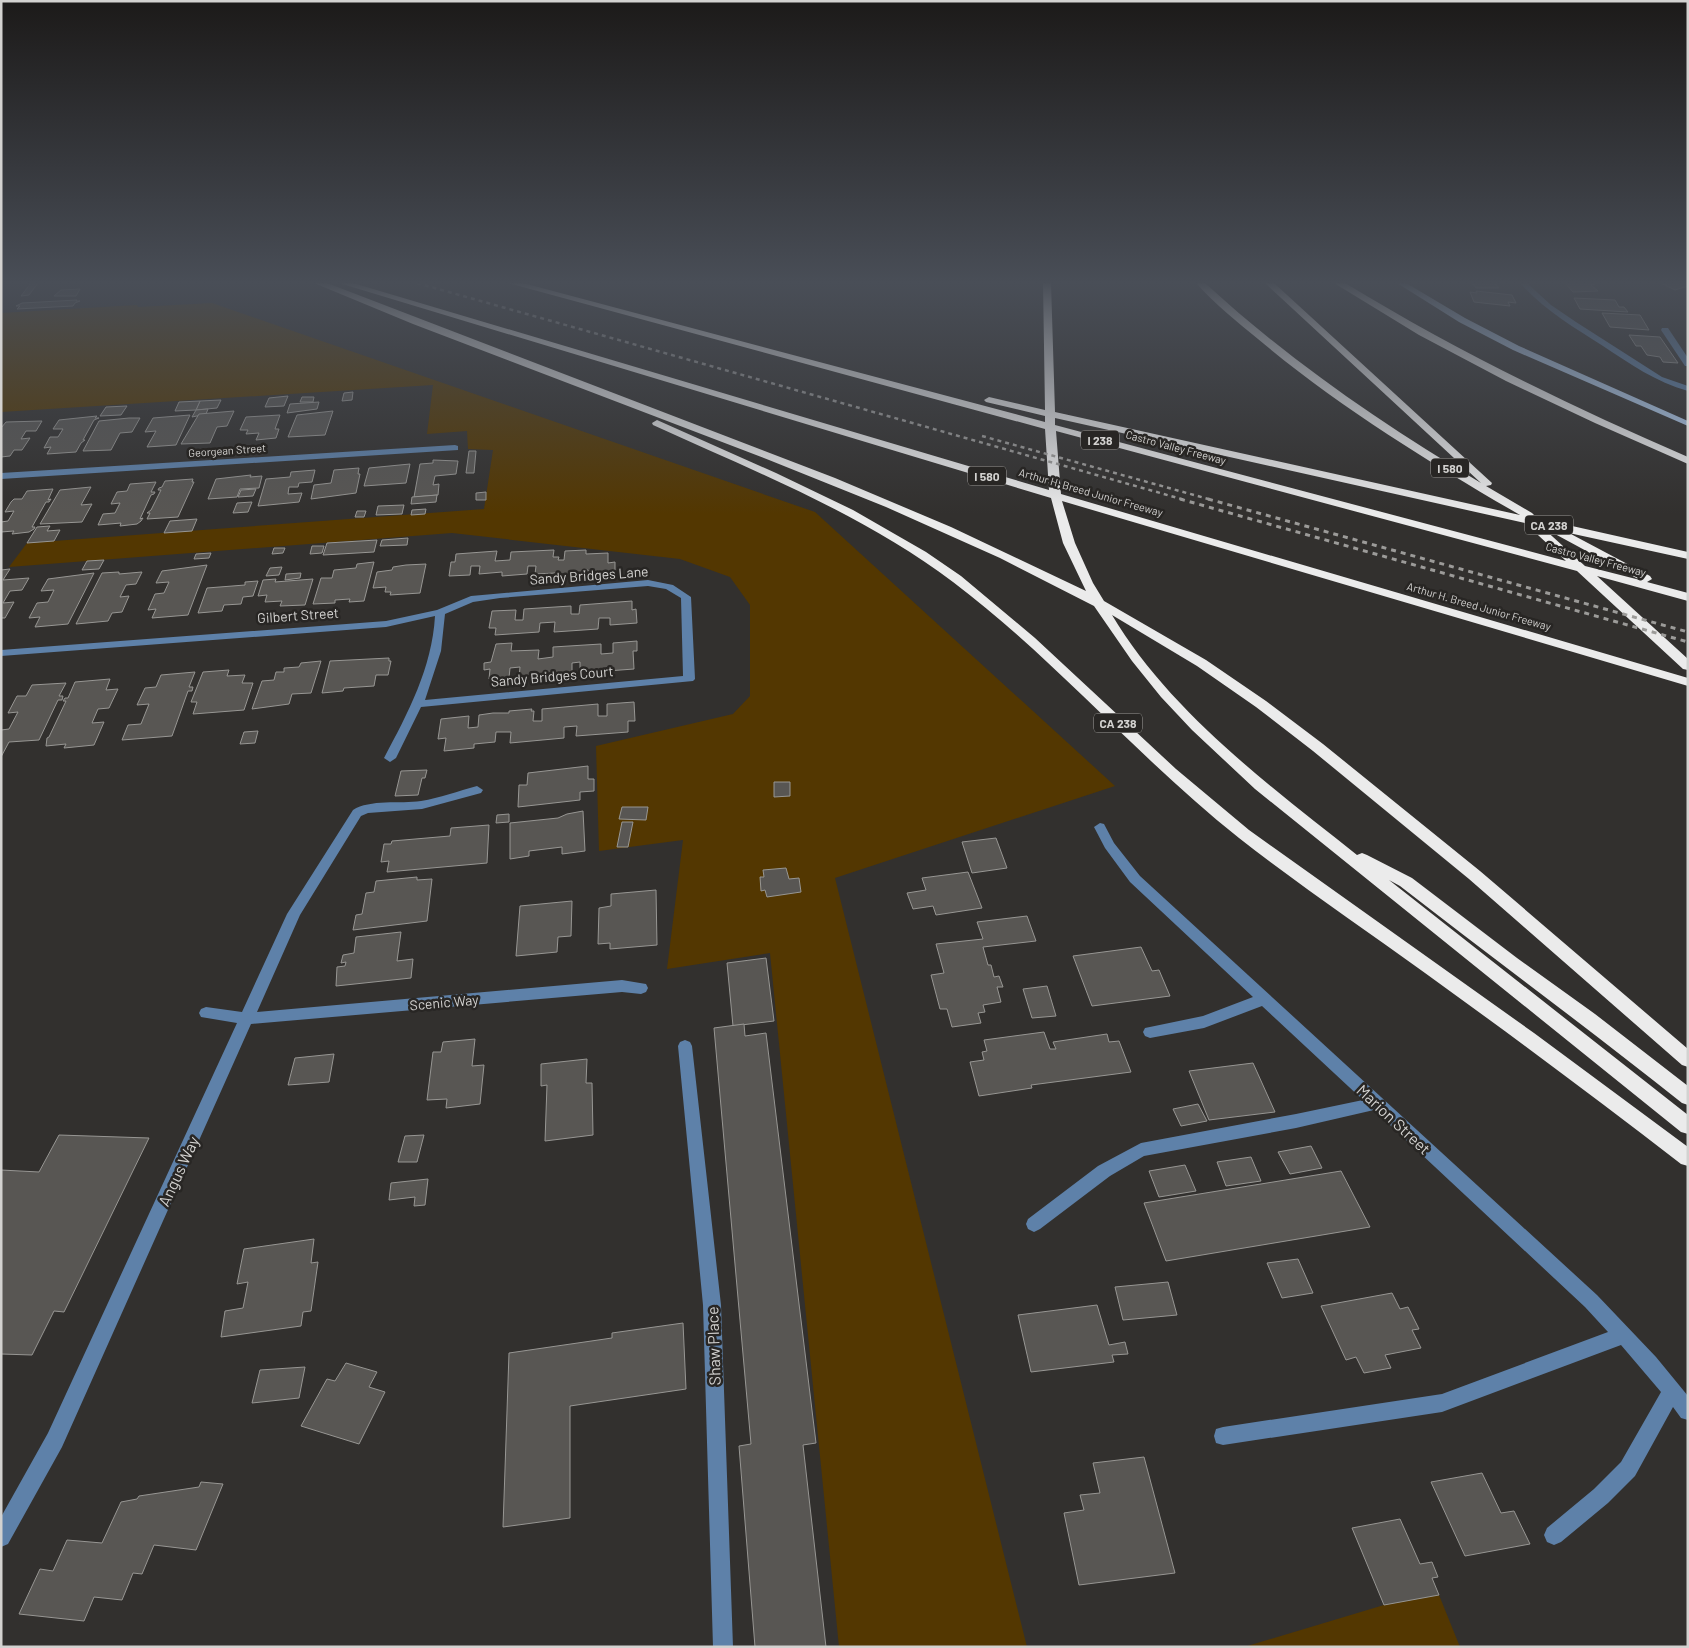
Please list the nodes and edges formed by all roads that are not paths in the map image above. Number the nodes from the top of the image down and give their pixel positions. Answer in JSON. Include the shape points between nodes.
{"nodes":[{"id":1,"x":516,"y":360,"type":"edge"},
{"id":2,"x":517,"y":360,"type":"edge"},
{"id":3,"x":600,"y":360,"type":"edge"},
{"id":4,"x":798,"y":360,"type":"edge"},
{"id":5,"x":806,"y":360,"type":"edge"},
{"id":6,"x":1049,"y":360,"type":"edge"},
{"id":7,"x":1290,"y":360,"type":"edge"},
{"id":8,"x":1352,"y":360,"type":"edge"},
{"id":9,"x":1474,"y":360,"type":"edge"},
{"id":10,"x":1543,"y":360,"type":"edge"},
{"id":11,"x":1630,"y":360,"type":"edge"},
{"id":12,"x":1688,"y":389,"type":"edge"},
{"id":13,"x":1688,"y":424,"type":"edge"},
{"id":14,"x":455,"y":448,"type":"dead end"},
{"id":15,"x":1688,"y":462,"type":"edge"},
{"id":16,"x":1,"y":476,"type":"edge"},
{"id":17,"x":1688,"y":556,"type":"edge"},
{"id":18,"x":1688,"y":597,"type":"edge"},
{"id":19,"x":1688,"y":601,"type":"edge"},
{"id":20,"x":440,"y":612,"type":"junction"},
{"id":21,"x":1,"y":653,"type":"edge"},
{"id":22,"x":1631,"y":665,"type":"junction"},
{"id":23,"x":1688,"y":666,"type":"edge"},
{"id":24,"x":688,"y":679,"type":"joint"},
{"id":25,"x":1688,"y":682,"type":"edge"},
{"id":26,"x":1688,"y":689,"type":"edge"},
{"id":27,"x":418,"y":704,"type":"junction"},
{"id":28,"x":390,"y":758,"type":"dead end"},
{"id":29,"x":477,"y":790,"type":"dead end"},
{"id":30,"x":1100,"y":827,"type":"dead end"},
{"id":31,"x":1334,"y":845,"type":"junction"},
{"id":32,"x":641,"y":988,"type":"dead end"},
{"id":33,"x":1264,"y":999,"type":"junction"},
{"id":34,"x":206,"y":1013,"type":"dead end"},
{"id":35,"x":247,"y":1019,"type":"junction"},
{"id":36,"x":1150,"y":1032,"type":"dead end"},
{"id":37,"x":685,"y":1046,"type":"dead end"},
{"id":38,"x":1688,"y":1060,"type":"edge"},
{"id":39,"x":1688,"y":1097,"type":"edge"},
{"id":40,"x":1377,"y":1103,"type":"junction"},
{"id":41,"x":1688,"y":1126,"type":"edge"},
{"id":42,"x":1688,"y":1158,"type":"edge"},
{"id":43,"x":1034,"y":1224,"type":"dead end"},
{"id":44,"x":1624,"y":1335,"type":"junction"},
{"id":45,"x":1672,"y":1390,"type":"junction"},
{"id":46,"x":1688,"y":1411,"type":"edge"},
{"id":47,"x":1223,"y":1436,"type":"dead end"},
{"id":48,"x":1554,"y":1535,"type":"dead end"},
{"id":49,"x":1,"y":1537,"type":"edge"},
{"id":50,"x":722,"y":1647,"type":"edge"}],
"edges":[{"from":1,"to":42,"type":"highway","number":"CA 238","via":[[839,508],[928,559],[1004,616],[1172,774],[1242,832]]},
{"from":2,"to":38,"type":"highway","via":[[945,527],[1065,584],[1172,644],[1236,685],[1318,745],[1502,897]]},
{"from":3,"to":22,"type":"highway","name":"Arthur H. Breed Junior Freeway","number":"I 580"},
{"from":4,"to":18,"type":"highway","name":"Castro Valley Freeway","number":"I 238"},
{"from":5,"to":17,"type":"highway","number":"CA 238"},
{"from":6,"to":31,"type":"highway","via":[[1052,465],[1059,513],[1074,554],[1096,597],[1131,650],[1200,729],[1238,767]]},
{"from":7,"to":19,"type":"highway","number":"I 580","via":[[1421,450],[1554,530]]},
{"from":8,"to":23,"type":"highway"},
{"from":9,"to":15,"type":"highway"},
{"from":10,"to":13,"type":"main road"},
{"from":11,"to":12,"type":"street","via":[[1659,379]]},
{"from":14,"to":16,"type":"street","name":"Georgean Street"},
{"from":20,"to":21,"type":"street","name":"Gilbert Street","via":[[386,624]]},
{"from":20,"to":24,"type":"street","name":"Sandy Bridges Lane","via":[[472,599],[500,595],[648,583],[669,586],[686,597]]},
{"from":20,"to":27,"type":"street","via":[[440,632],[430,674]]},
{"from":22,"to":25,"type":"highway","name":"Arthur H. Breed Junior Freeway","number":"I 580"},
{"from":22,"to":26,"type":"highway"},
{"from":24,"to":27,"type":"street","name":"Sandy Bridges Court"},
{"from":27,"to":28,"type":"street"},
{"from":29,"to":35,"type":"street","name":"Angus Way","via":[[429,805],[365,808],[357,812],[294,914]]},
{"from":30,"to":33,"type":"street","name":"Marion Street","via":[[1109,845],[1135,879]]},
{"from":31,"to":39,"type":"highway","via":[[1406,882]]},
{"from":31,"to":41,"type":"highway"},
{"from":32,"to":35,"type":"street","name":"Scenic Way","via":[[622,986]]},
{"from":33,"to":36,"type":"street","via":[[1204,1022]]},
{"from":33,"to":40,"type":"street","name":"Marion Street"},
{"from":34,"to":35,"type":"street","name":"Scenic Way"},
{"from":35,"to":49,"type":"street","name":"Angus Way","via":[[55,1440]]},
{"from":37,"to":50,"type":"street","name":"Shaw Place","via":[[712,1305]]},
{"from":40,"to":43,"type":"street","via":[[1141,1150],[1104,1171]]},
{"from":40,"to":44,"type":"street","name":"Marion Street"},
{"from":44,"to":45,"type":"street","name":"Marion Street"},
{"from":44,"to":47,"type":"street","via":[[1442,1403]]},
{"from":45,"to":46,"type":"street","name":"Marion Street"},
{"from":45,"to":48,"type":"street","via":[[1628,1469]]}]}
